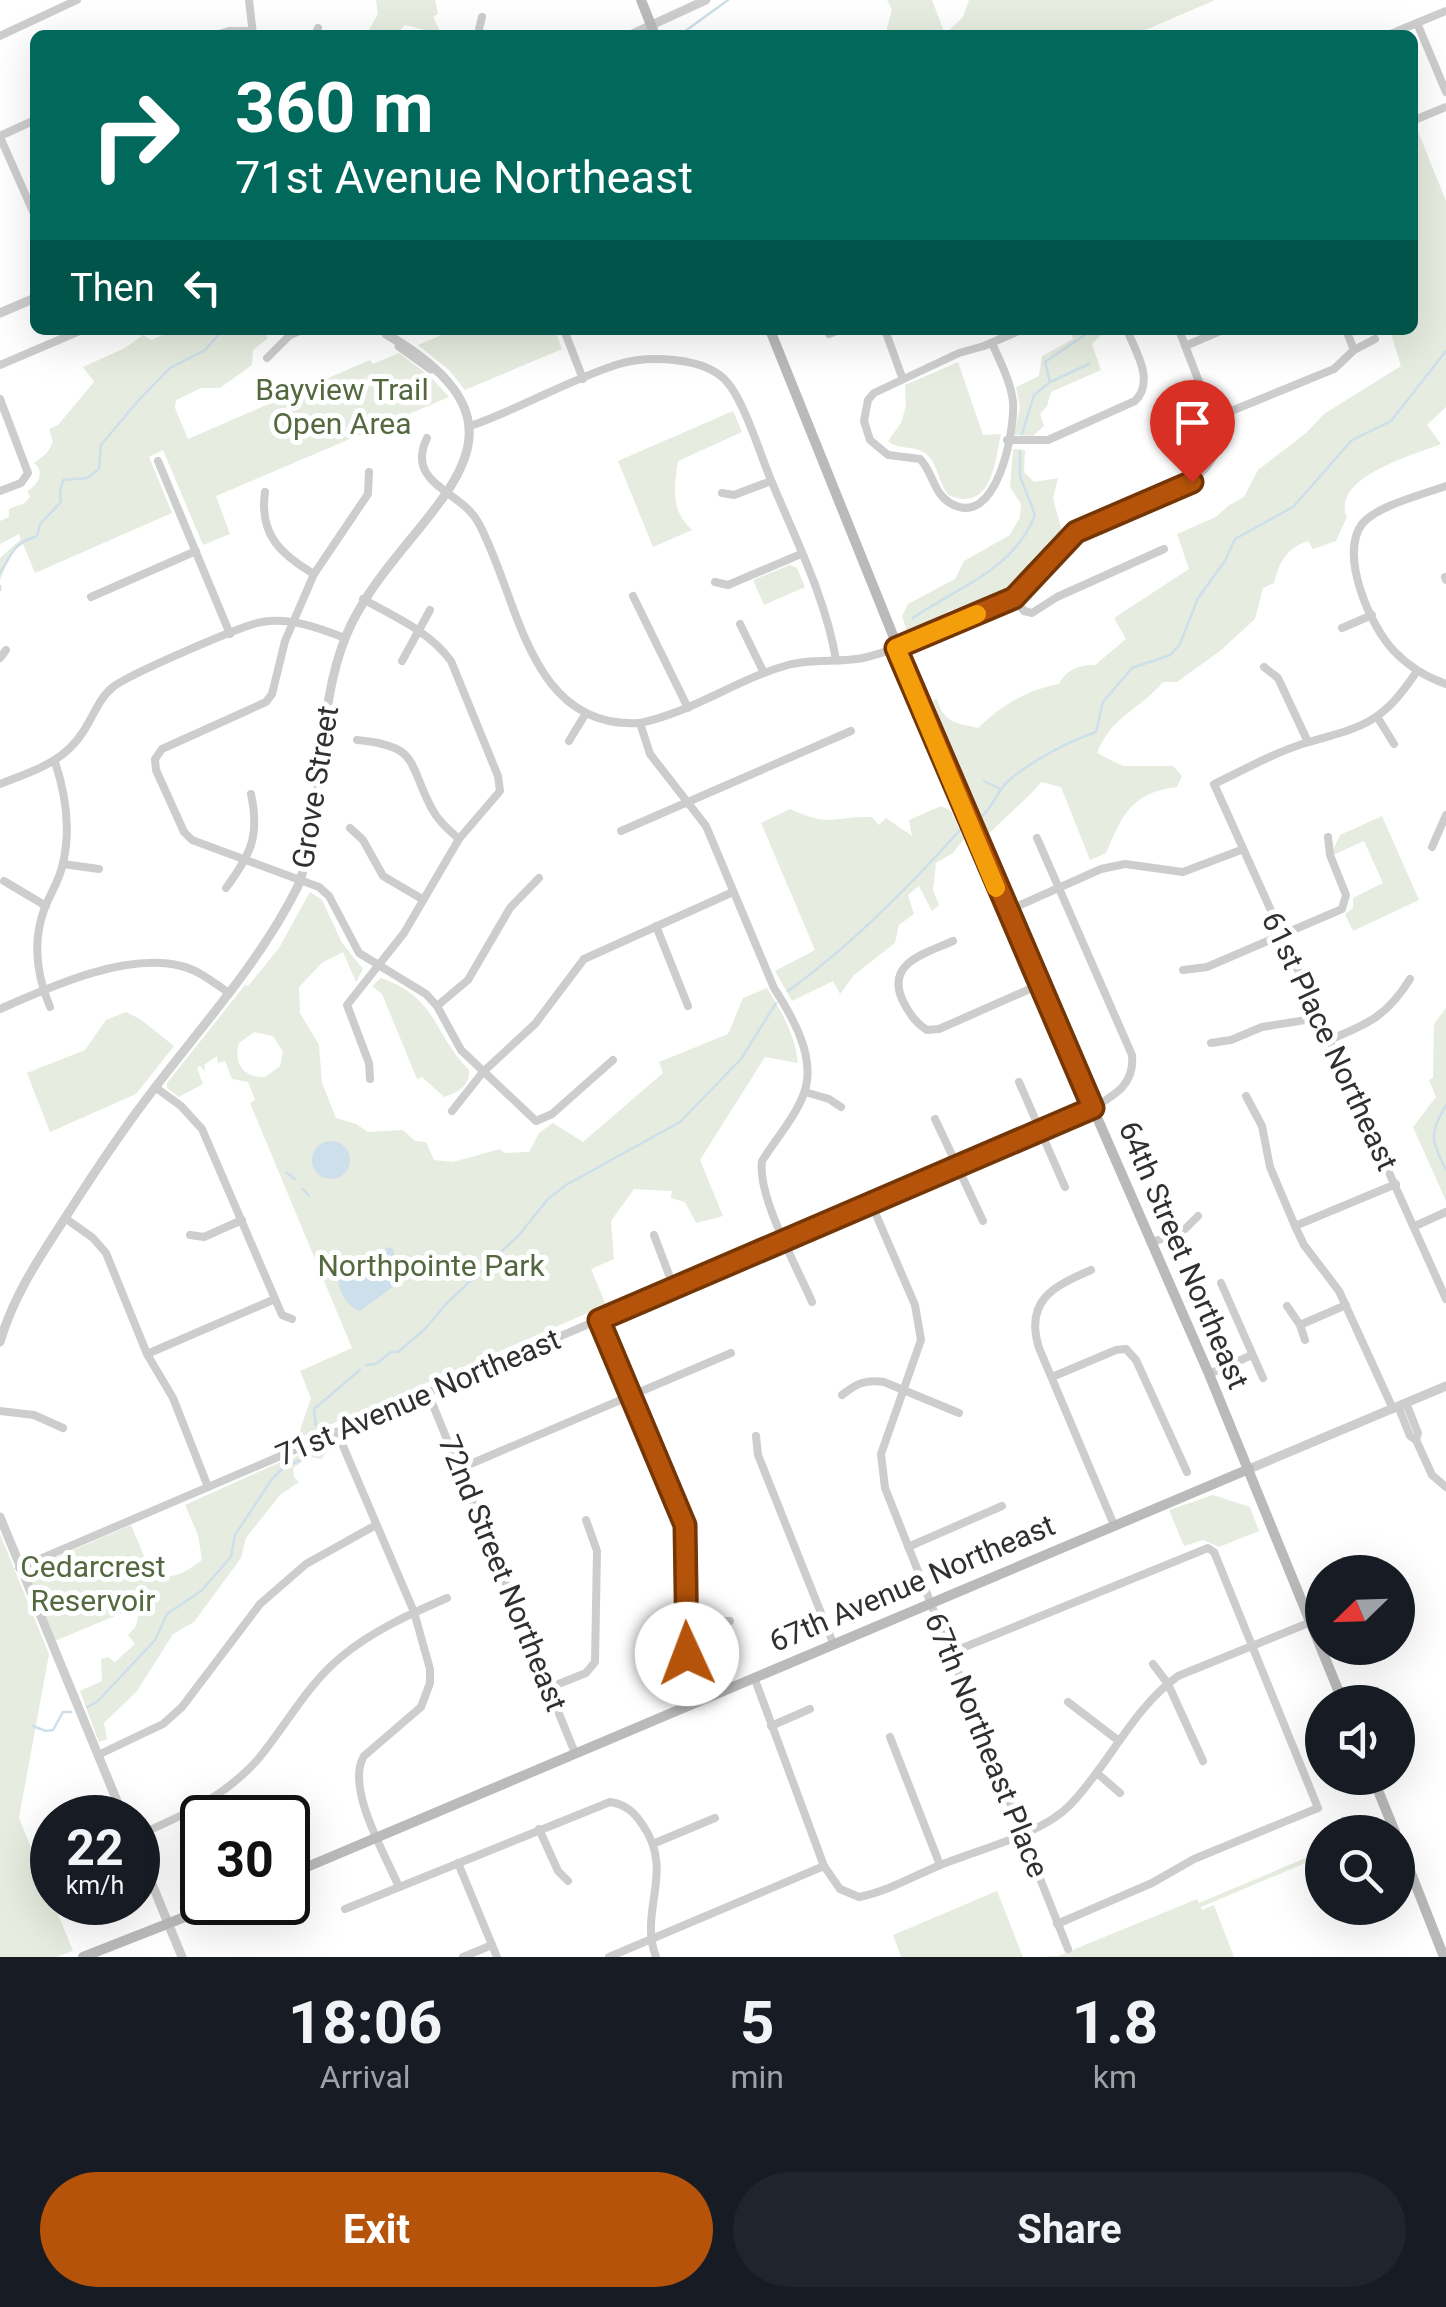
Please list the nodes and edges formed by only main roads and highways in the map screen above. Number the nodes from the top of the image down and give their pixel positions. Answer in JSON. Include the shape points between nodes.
{"nodes":[{"id":1,"x":641,"y":0,"type":"edge"},
{"id":2,"x":653,"y":30,"type":"edge"},
{"id":3,"x":772,"y":335,"type":"edge"},
{"id":4,"x":1249,"y":1469,"type":"junction"},
{"id":5,"x":1336,"y":1685,"type":"edge"},
{"id":6,"x":310,"y":1865,"type":"edge"},
{"id":7,"x":1415,"y":1883,"type":"edge"},
{"id":8,"x":180,"y":1921,"type":"edge"},
{"id":9,"x":83,"y":1957,"type":"edge"},
{"id":10,"x":1444,"y":1957,"type":"edge"}],
"edges":[{"from":1,"to":2,"type":"main road"},
{"from":3,"to":4,"type":"main road","name":"64th Street Northeast","via":[[1006,911]]},
{"from":4,"to":5,"type":"main road","name":"64th Street Northeast"},
{"from":4,"to":6,"type":"main road","name":"67th Avenue Northeast"},
{"from":7,"to":10,"type":"main road"},
{"from":8,"to":9,"type":"main road"}]}
